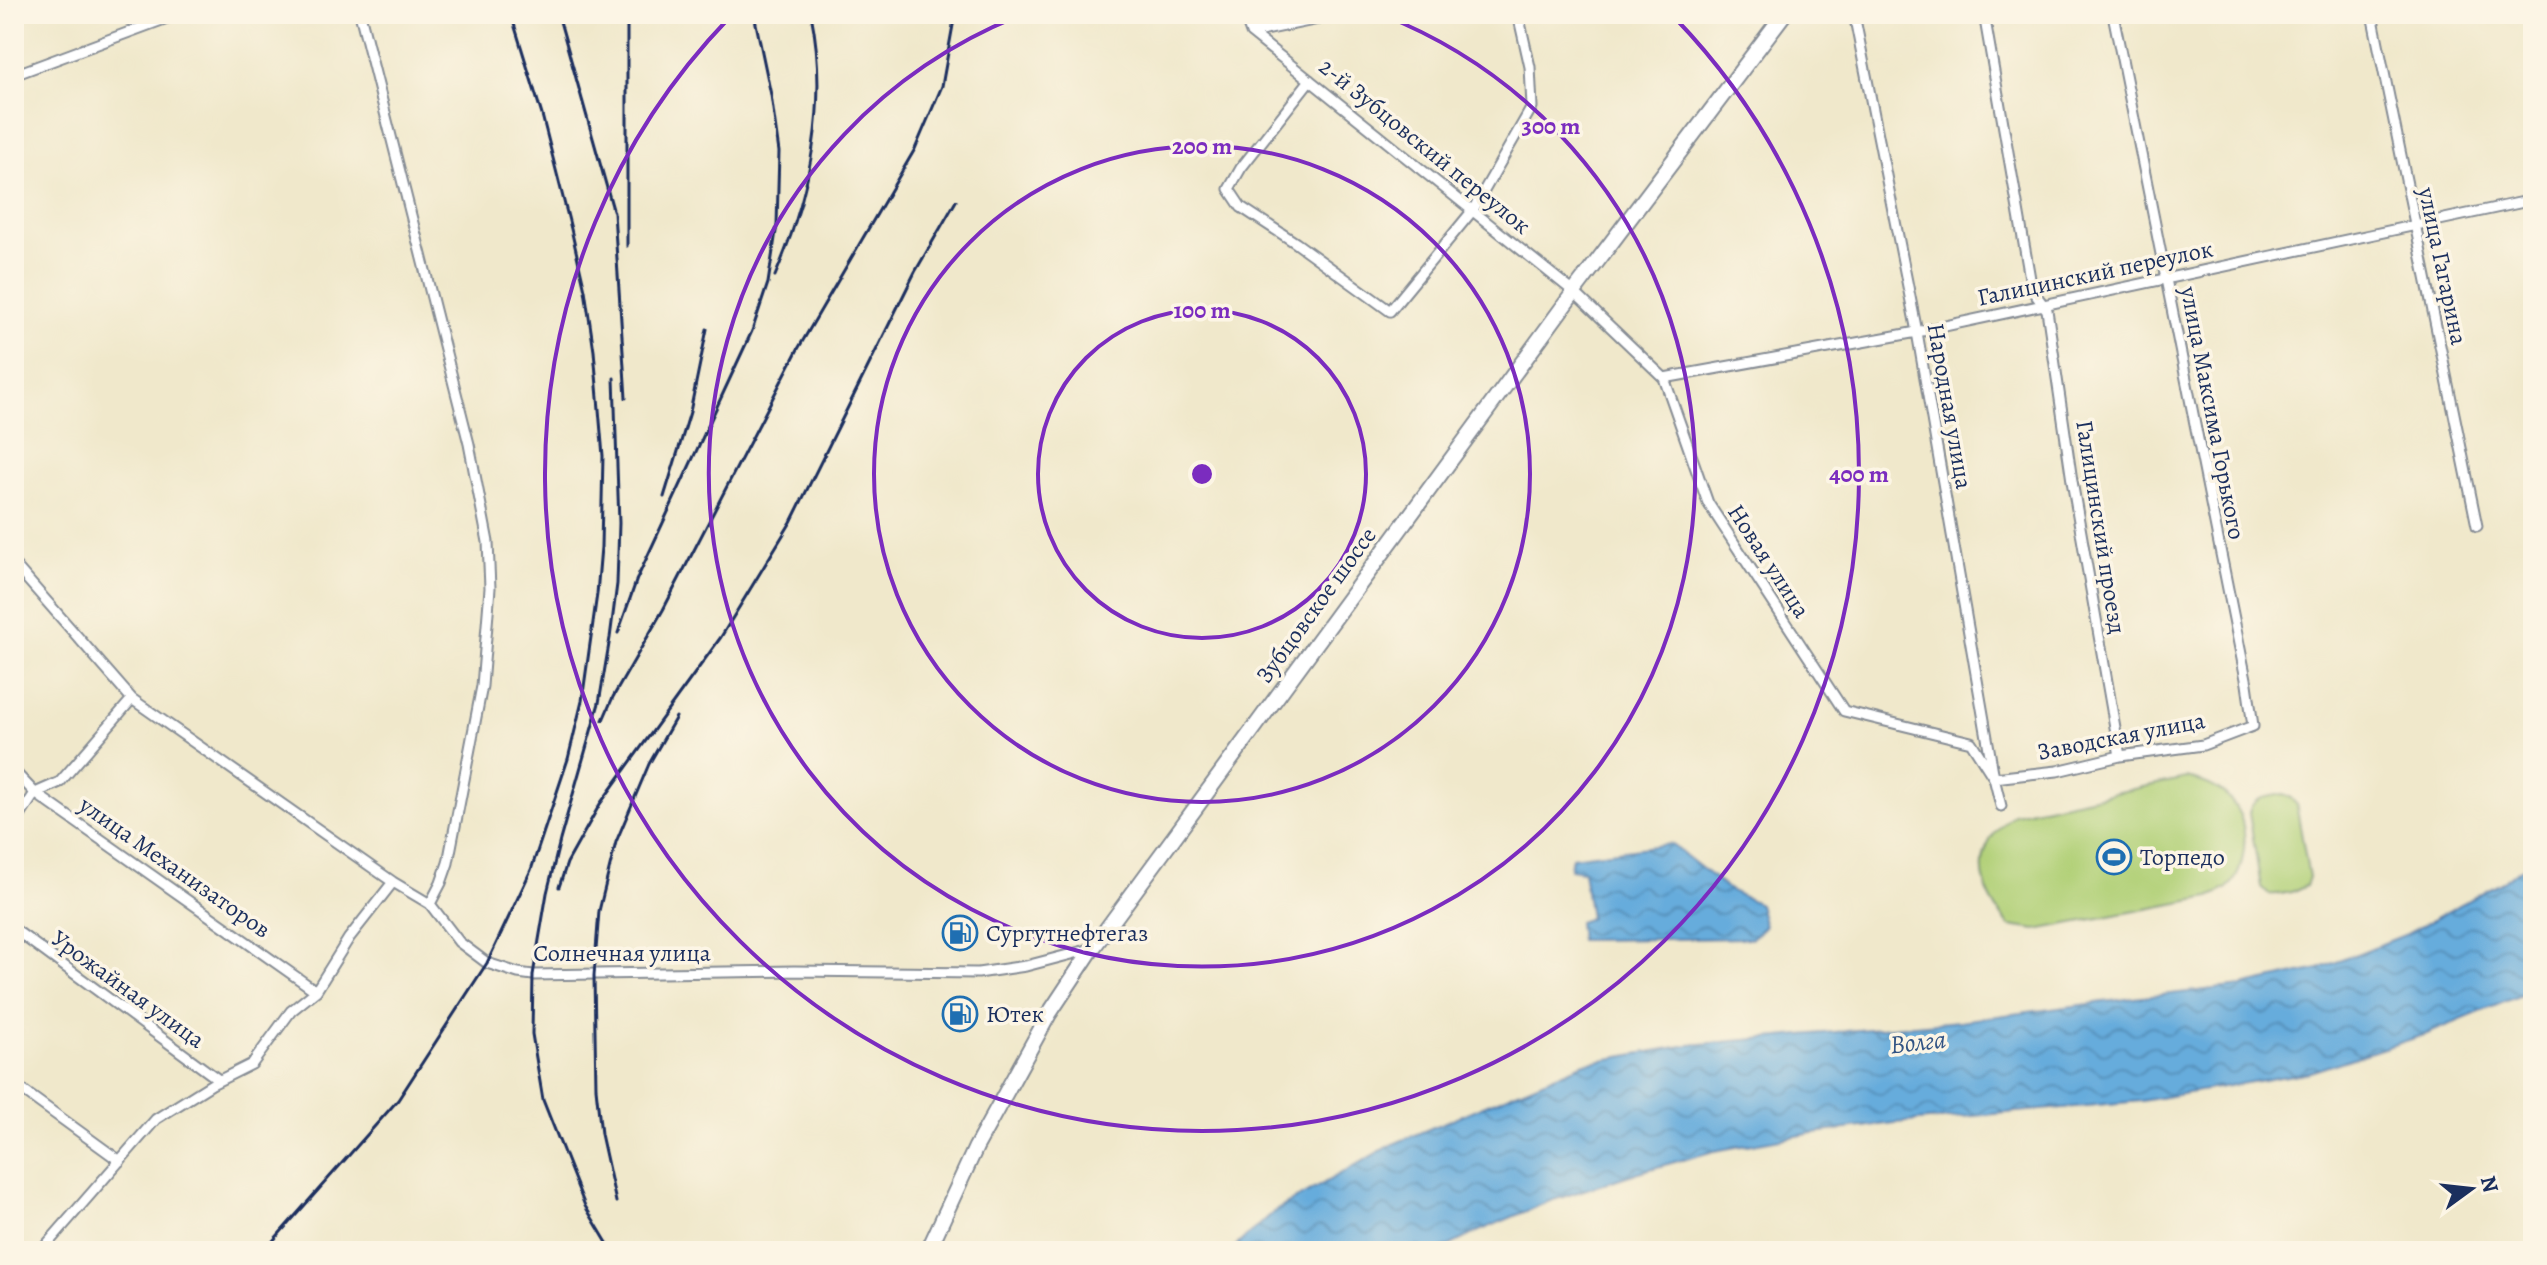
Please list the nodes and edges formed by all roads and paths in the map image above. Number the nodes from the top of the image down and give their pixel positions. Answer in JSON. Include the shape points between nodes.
{"nodes":[{"id":1,"x":178,"y":14,"type":"edge"},
{"id":2,"x":360,"y":14,"type":"edge"},
{"id":3,"x":1244,"y":14,"type":"edge"},
{"id":4,"x":1343,"y":14,"type":"edge"},
{"id":5,"x":1518,"y":14,"type":"edge"},
{"id":6,"x":1784,"y":14,"type":"edge"},
{"id":7,"x":1854,"y":14,"type":"edge"},
{"id":8,"x":1984,"y":14,"type":"edge"},
{"id":9,"x":2113,"y":14,"type":"edge"},
{"id":10,"x":2372,"y":14,"type":"edge"},
{"id":11,"x":1251,"y":33,"type":"junction"},
{"id":12,"x":14,"y":75,"type":"edge"},
{"id":13,"x":1310,"y":80,"type":"junction"},
{"id":14,"x":2533,"y":200,"type":"edge"},
{"id":15,"x":1473,"y":210,"type":"junction"},
{"id":16,"x":2414,"y":226,"type":"junction"},
{"id":17,"x":2166,"y":277,"type":"junction"},
{"id":18,"x":1574,"y":292,"type":"junction"},
{"id":19,"x":2044,"y":305,"type":"junction"},
{"id":20,"x":1917,"y":332,"type":"junction"},
{"id":21,"x":1664,"y":378,"type":"junction"},
{"id":22,"x":2477,"y":526,"type":"dead end"},
{"id":23,"x":14,"y":564,"type":"edge"},
{"id":24,"x":132,"y":699,"type":"junction"},
{"id":25,"x":2253,"y":726,"type":"joint"},
{"id":26,"x":2120,"y":756,"type":"junction"},
{"id":27,"x":14,"y":771,"type":"edge"},
{"id":28,"x":1994,"y":778,"type":"junction"},
{"id":29,"x":35,"y":793,"type":"junction"},
{"id":30,"x":2001,"y":806,"type":"dead end"},
{"id":31,"x":14,"y":825,"type":"edge"},
{"id":32,"x":393,"y":882,"type":"junction"},
{"id":33,"x":430,"y":904,"type":"junction"},
{"id":34,"x":14,"y":929,"type":"edge"},
{"id":35,"x":1092,"y":949,"type":"junction"},
{"id":36,"x":316,"y":991,"type":"junction"},
{"id":37,"x":219,"y":1080,"type":"junction"},
{"id":38,"x":14,"y":1084,"type":"edge"},
{"id":39,"x":120,"y":1161,"type":"junction"},
{"id":40,"x":41,"y":1251,"type":"edge"},
{"id":41,"x":928,"y":1251,"type":"edge"}],
"edges":[{"from":1,"to":12,"type":"street"},
{"from":2,"to":33,"type":"street","via":[[469,444],[488,542],[489,616],[482,686],[448,863]]},
{"from":3,"to":11,"type":"street"},
{"from":4,"to":11,"type":"street"},
{"from":5,"to":15,"type":"street","via":[[1532,107]]},
{"from":6,"to":18,"type":"main road","name":"Зубцовское шоссе"},
{"from":7,"to":20,"type":"street","name":"Народная улица"},
{"from":8,"to":19,"type":"street","name":"Галицинский проезд","via":[[2032,290]]},
{"from":9,"to":17,"type":"street","name":"улица Максима Горького"},
{"from":10,"to":16,"type":"street","name":"улица Гагарина"},
{"from":11,"to":13,"type":"street","name":"2-й Зубцовский переулок"},
{"from":13,"to":15,"type":"street","name":"2-й Зубцовский переулок"},
{"from":13,"to":15,"type":"street","via":[[1229,189],[1241,207],[1390,311]]},
{"from":14,"to":16,"type":"street","name":"Галицинский переулок"},
{"from":15,"to":18,"type":"street","name":"2-й Зубцовский переулок"},
{"from":16,"to":17,"type":"street","name":"Галицинский переулок"},
{"from":16,"to":22,"type":"street","name":"улица Гагарина"},
{"from":17,"to":19,"type":"street","name":"Галицинский переулок"},
{"from":17,"to":25,"type":"street","name":"улица Максима Горького"},
{"from":18,"to":21,"type":"street","name":"Новая улица"},
{"from":18,"to":35,"type":"main road","name":"Зубцовское шоссе"},
{"from":19,"to":20,"type":"street","name":"Галицинский переулок"},
{"from":19,"to":26,"type":"street","name":"Галицинский проезд"},
{"from":20,"to":21,"type":"street","name":"Галицинский переулок"},
{"from":20,"to":28,"type":"street","name":"Народная улица"},
{"from":21,"to":28,"type":"street","name":"Новая улица","via":[[1708,503],[1844,711],[1971,742]]},
{"from":23,"to":24,"type":"street","name":"Солнечная улица"},
{"from":24,"to":29,"type":"street","via":[[60,782]]},
{"from":24,"to":32,"type":"street","name":"Солнечная улица"},
{"from":25,"to":26,"type":"street","name":"Заводская улица","via":[[2203,745]]},
{"from":26,"to":28,"type":"street","name":"Заводская улица"},
{"from":27,"to":29,"type":"street","name":"улица Механизаторов"},
{"from":28,"to":30,"type":"street","name":"Народная улица"},
{"from":29,"to":31,"type":"street"},
{"from":29,"to":36,"type":"street","name":"улица Механизаторов"},
{"from":32,"to":33,"type":"street","name":"Солнечная улица"},
{"from":32,"to":36,"type":"street"},
{"from":33,"to":35,"type":"street","name":"Солнечная улица","via":[[459,942],[487,963],[533,975],[978,973]]},
{"from":34,"to":37,"type":"street","name":"Урожайная улица"},
{"from":35,"to":41,"type":"main road","name":"Зубцовское шоссе","via":[[1049,1014],[976,1147]]},
{"from":36,"to":37,"type":"street","via":[[291,1011],[252,1064]]},
{"from":37,"to":39,"type":"street","via":[[156,1119]]},
{"from":38,"to":39,"type":"street"},
{"from":39,"to":40,"type":"street"}]}
